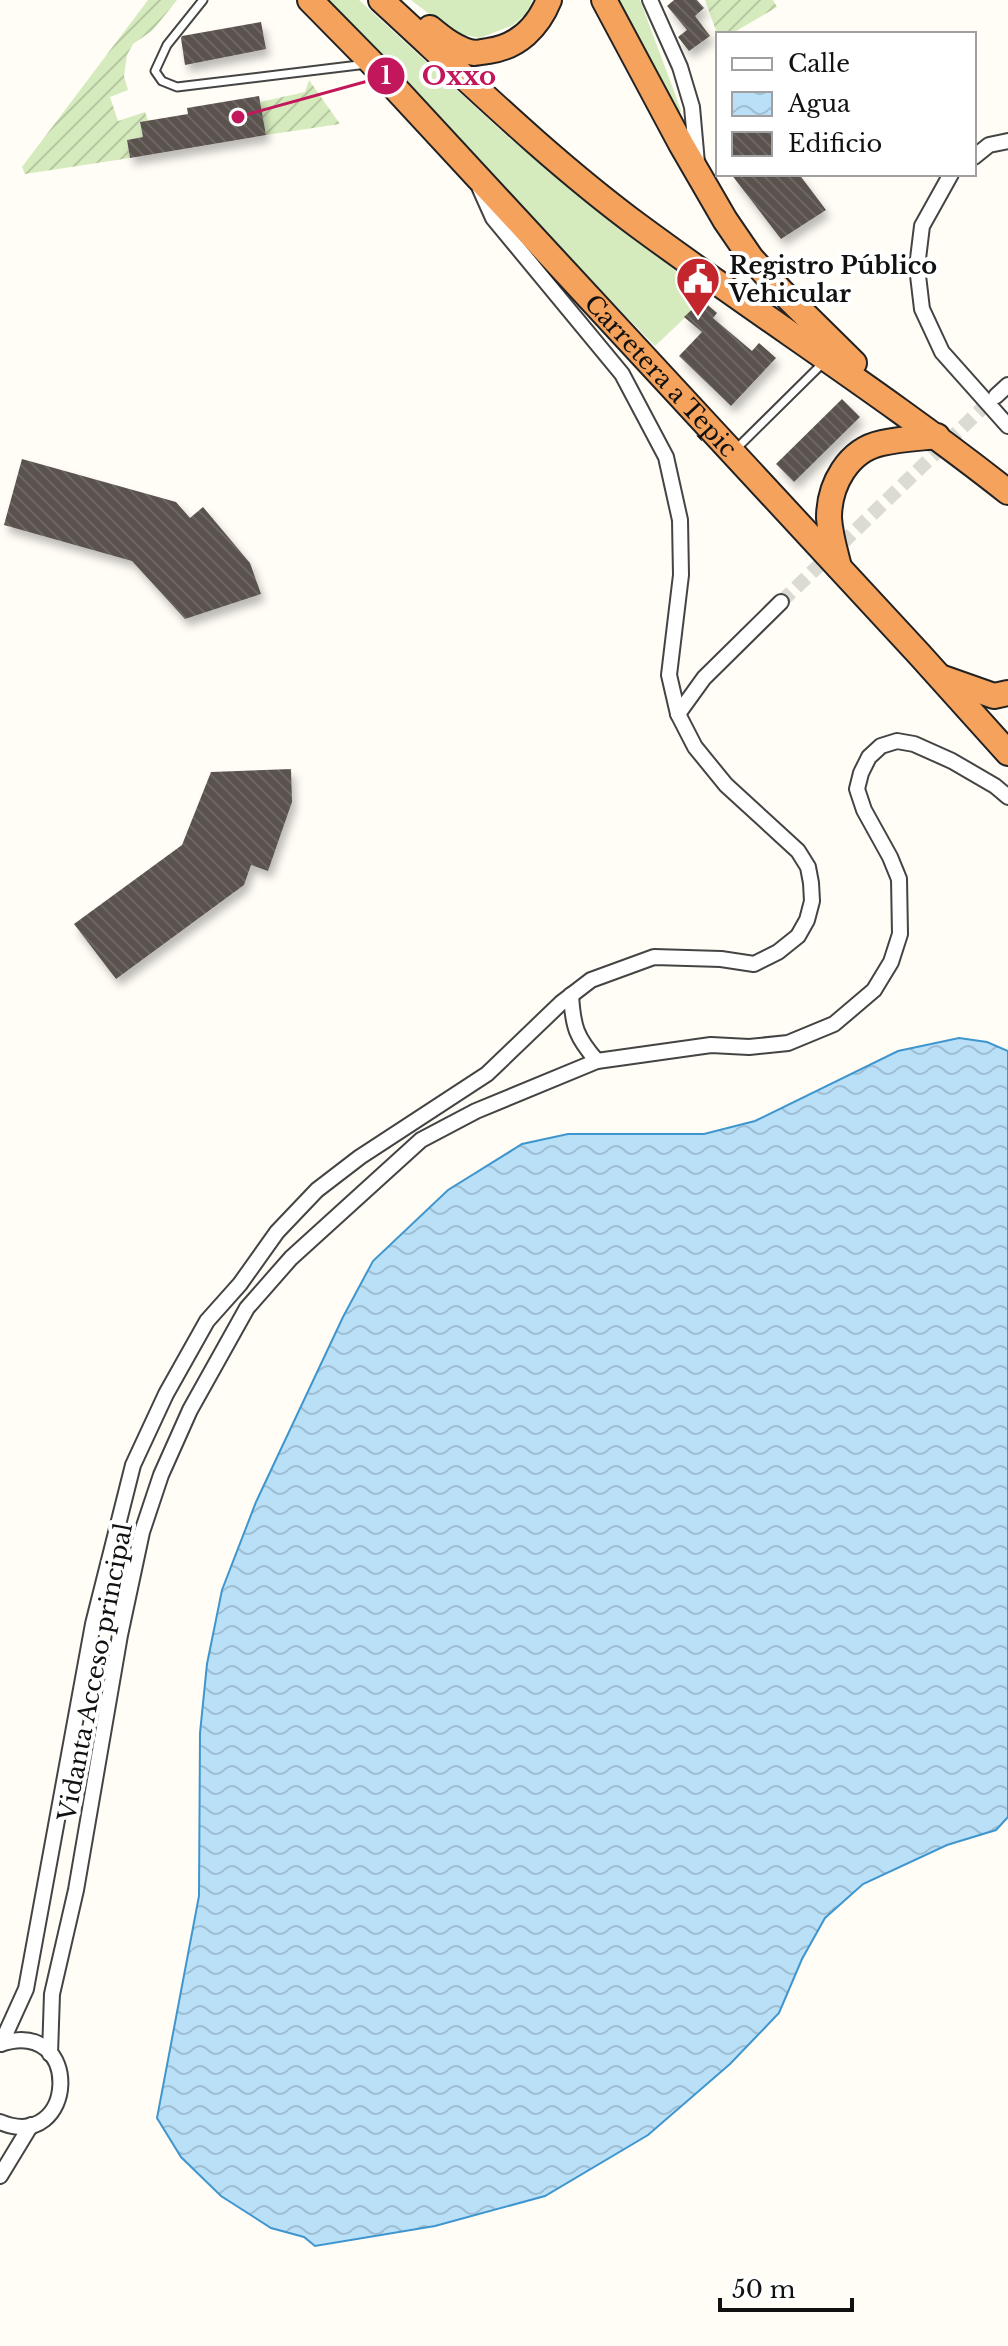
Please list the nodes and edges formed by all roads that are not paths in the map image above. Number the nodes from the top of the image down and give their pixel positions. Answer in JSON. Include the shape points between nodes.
{"nodes":[{"id":1,"x":203,"y":0,"type":"edge"},
{"id":2,"x":310,"y":0,"type":"edge"},
{"id":3,"x":381,"y":0,"type":"edge"},
{"id":4,"x":394,"y":0,"type":"edge"},
{"id":5,"x":549,"y":0,"type":"edge"},
{"id":6,"x":604,"y":0,"type":"edge"},
{"id":7,"x":650,"y":0,"type":"edge"},
{"id":8,"x":372,"y":63,"type":"junction"},
{"id":9,"x":1008,"y":141,"type":"edge"},
{"id":10,"x":976,"y":155,"type":"edge"},
{"id":11,"x":471,"y":171,"type":"junction"},
{"id":12,"x":698,"y":174,"type":"junction"},
{"id":13,"x":950,"y":176,"type":"edge"},
{"id":14,"x":828,"y":359,"type":"junction"},
{"id":15,"x":1008,"y":385,"type":"edge"},
{"id":16,"x":996,"y":396,"type":"tunnel mouth"},
{"id":17,"x":911,"y":417,"type":"junction"},
{"id":18,"x":1008,"y":426,"type":"edge"},
{"id":19,"x":937,"y":436,"type":"junction"},
{"id":20,"x":732,"y":453,"type":"junction"},
{"id":21,"x":1008,"y":492,"type":"edge"},
{"id":22,"x":839,"y":569,"type":"junction"},
{"id":23,"x":781,"y":602,"type":"tunnel mouth"},
{"id":24,"x":941,"y":678,"type":"junction"},
{"id":25,"x":1003,"y":697,"type":"edge"},
{"id":26,"x":678,"y":714,"type":"junction"},
{"id":27,"x":1008,"y":753,"type":"edge"},
{"id":28,"x":1008,"y":797,"type":"edge"},
{"id":29,"x":571,"y":995,"type":"junction"},
{"id":30,"x":597,"y":1061,"type":"junction"},
{"id":31,"x":0,"y":2044,"type":"edge"},
{"id":32,"x":50,"y":2054,"type":"junction"},
{"id":33,"x":0,"y":2122,"type":"edge"},
{"id":34,"x":31,"y":2125,"type":"junction"},
{"id":35,"x":0,"y":2176,"type":"edge"}],
"edges":[{"from":1,"to":8,"type":"lane","via":[[167,45],[155,71],[162,81],[177,87]]},
{"from":2,"to":8,"type":"highway","name":"Carretera a Tepic"},
{"from":3,"to":14,"type":"highway","via":[[570,173]]},
{"from":4,"to":5,"type":"highway","via":[[447,42],[475,53],[519,41],[538,22]]},
{"from":6,"to":12,"type":"highway"},
{"from":7,"to":12,"type":"street","via":[[692,107]]},
{"from":8,"to":11,"type":"highway","name":"Carretera a Tepic"},
{"from":9,"to":10,"type":"street","via":[[989,145]]},
{"from":11,"to":20,"type":"highway","name":"Carretera a Tepic"},
{"from":11,"to":26,"type":"street","via":[[493,218],[622,374],[666,457],[680,520],[681,575],[669,675]]},
{"from":12,"to":17,"type":"highway","via":[[751,258]]},
{"from":13,"to":18,"type":"street","via":[[922,226],[917,267],[922,309],[942,352]]},
{"from":14,"to":17,"type":"highway"},
{"from":14,"to":20,"type":"lane"},
{"from":15,"to":16,"type":"street"},
{"from":17,"to":19,"type":"highway"},
{"from":19,"to":21,"type":"highway"},
{"from":19,"to":22,"type":"highway","via":[[879,443],[851,458],[836,481],[829,515]]},
{"from":20,"to":22,"type":"highway","name":"Carretera a Tepic"},
{"from":22,"to":24,"type":"highway","name":"Carretera a Tepic"},
{"from":23,"to":26,"type":"street","via":[[704,678]]},
{"from":24,"to":25,"type":"highway"},
{"from":24,"to":27,"type":"highway","name":"Carretera a Tepic"},
{"from":26,"to":29,"type":"street","via":[[695,747],[726,785],[798,851],[811,883],[807,920],[798,936],[754,964],[654,957],[591,980]]},
{"from":28,"to":30,"type":"street","name":"Vidanta Acceso principal","via":[[914,744],[897,741],[881,746],[869,757],[857,789],[899,879],[900,934],[874,990],[834,1024],[788,1043],[711,1045]]},
{"from":29,"to":30,"type":"street","via":[[581,1042]]},
{"from":29,"to":31,"type":"street","via":[[487,1074],[317,1190],[207,1321],[166,1394],[133,1465],[93,1624],[26,1989]]},
{"from":30,"to":32,"type":"street","name":"Vidanta Acceso principal","via":[[421,1140],[291,1258],[247,1308],[190,1410],[142,1532],[52,1994]]},
{"from":31,"to":32,"type":"street","via":[[25,2041]]},
{"from":32,"to":34,"type":"street","name":"Vidanta Acceso principal","via":[[62,2080],[60,2094],[54,2108]]},
{"from":33,"to":34,"type":"street"},
{"from":34,"to":35,"type":"street","name":"Vidanta Acceso principal"}]}
